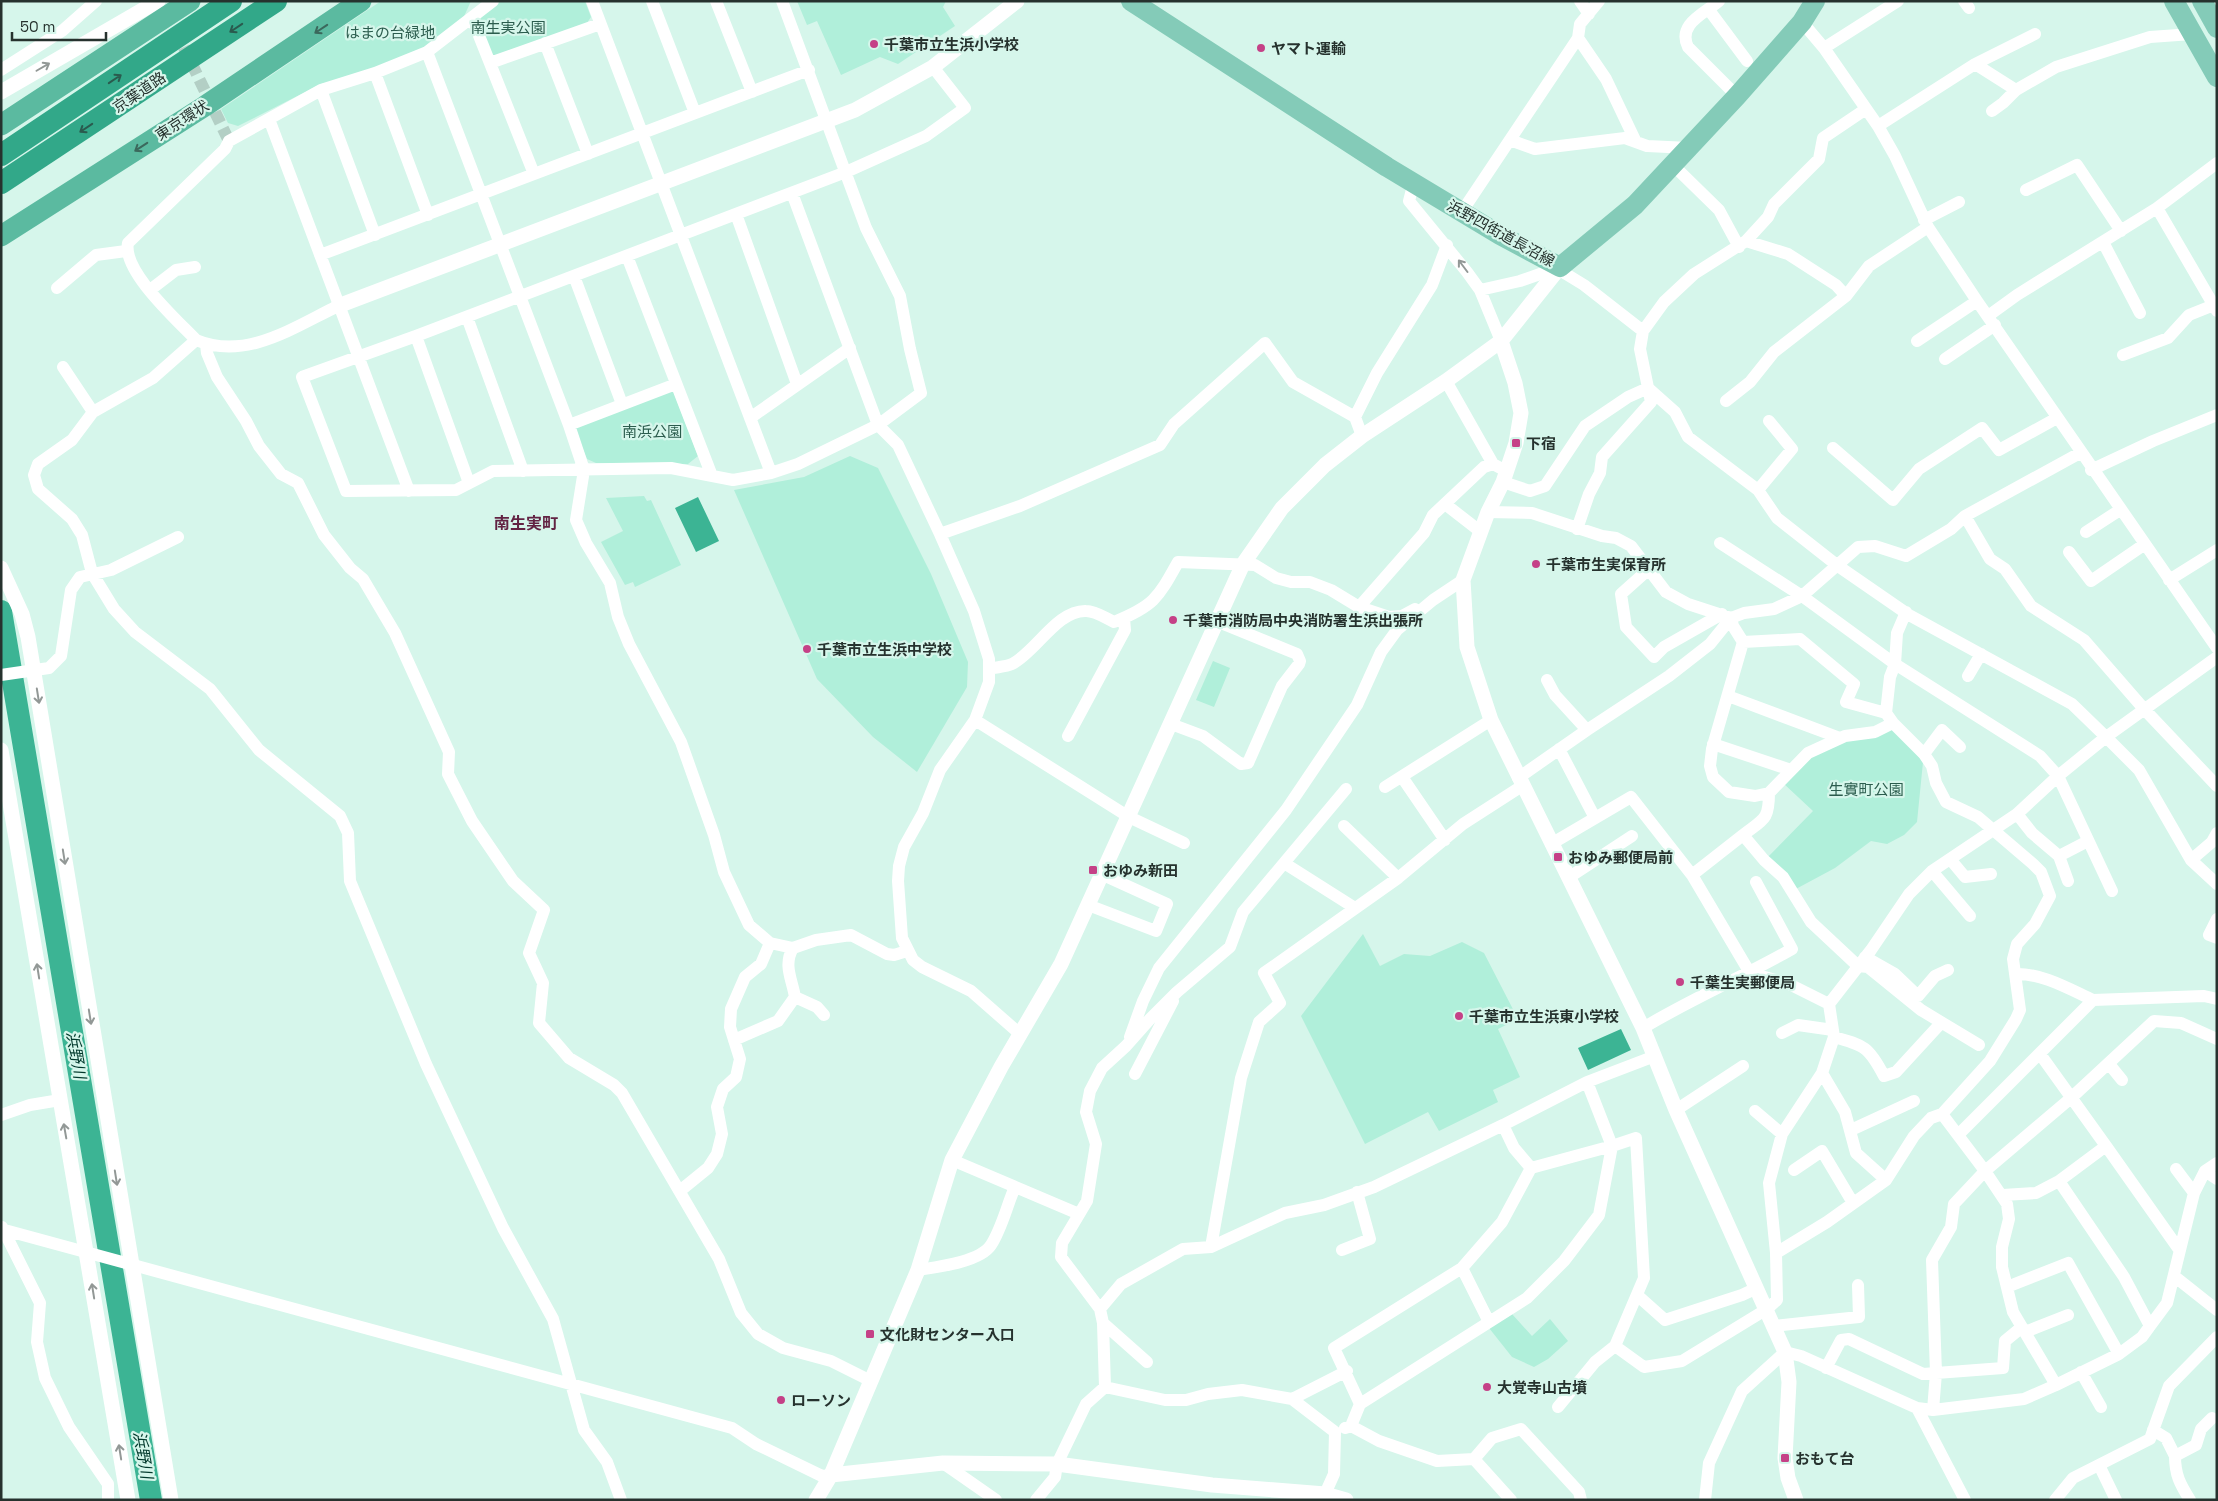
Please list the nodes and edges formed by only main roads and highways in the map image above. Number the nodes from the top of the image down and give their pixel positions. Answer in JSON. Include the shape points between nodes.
{"nodes":[{"id":1,"x":190,"y":1,"type":"edge"},
{"id":2,"x":231,"y":1,"type":"edge"},
{"id":3,"x":276,"y":1,"type":"edge"},
{"id":4,"x":361,"y":1,"type":"edge"},
{"id":5,"x":1131,"y":1,"type":"edge"},
{"id":6,"x":1815,"y":1,"type":"edge"},
{"id":7,"x":2174,"y":1,"type":"edge"},
{"id":8,"x":2202,"y":1,"type":"edge"},
{"id":9,"x":2217,"y":28,"type":"edge"},
{"id":10,"x":2217,"y":77,"type":"edge"},
{"id":11,"x":1,"y":125,"type":"edge"},
{"id":12,"x":1,"y":154,"type":"edge"},
{"id":13,"x":1,"y":183,"type":"edge"},
{"id":14,"x":1,"y":236,"type":"edge"}],
"edges":[{"from":1,"to":11,"type":"highway"},
{"from":12,"to":2,"type":"highway","name":"京葉道路","one_way":true},
{"from":3,"to":13,"type":"highway","name":"京葉道路","one_way":true},
{"from":4,"to":14,"type":"highway","name":"東京環状","one_way":true,"via":[[205,106]]},
{"from":5,"to":6,"type":"main road","name":"浜野四街道長沼線","via":[[1461,213],[1560,266],[1635,205],[1674,166],[1802,22]]},
{"from":7,"to":10,"type":"main road"},
{"from":8,"to":9,"type":"main road"}]}
